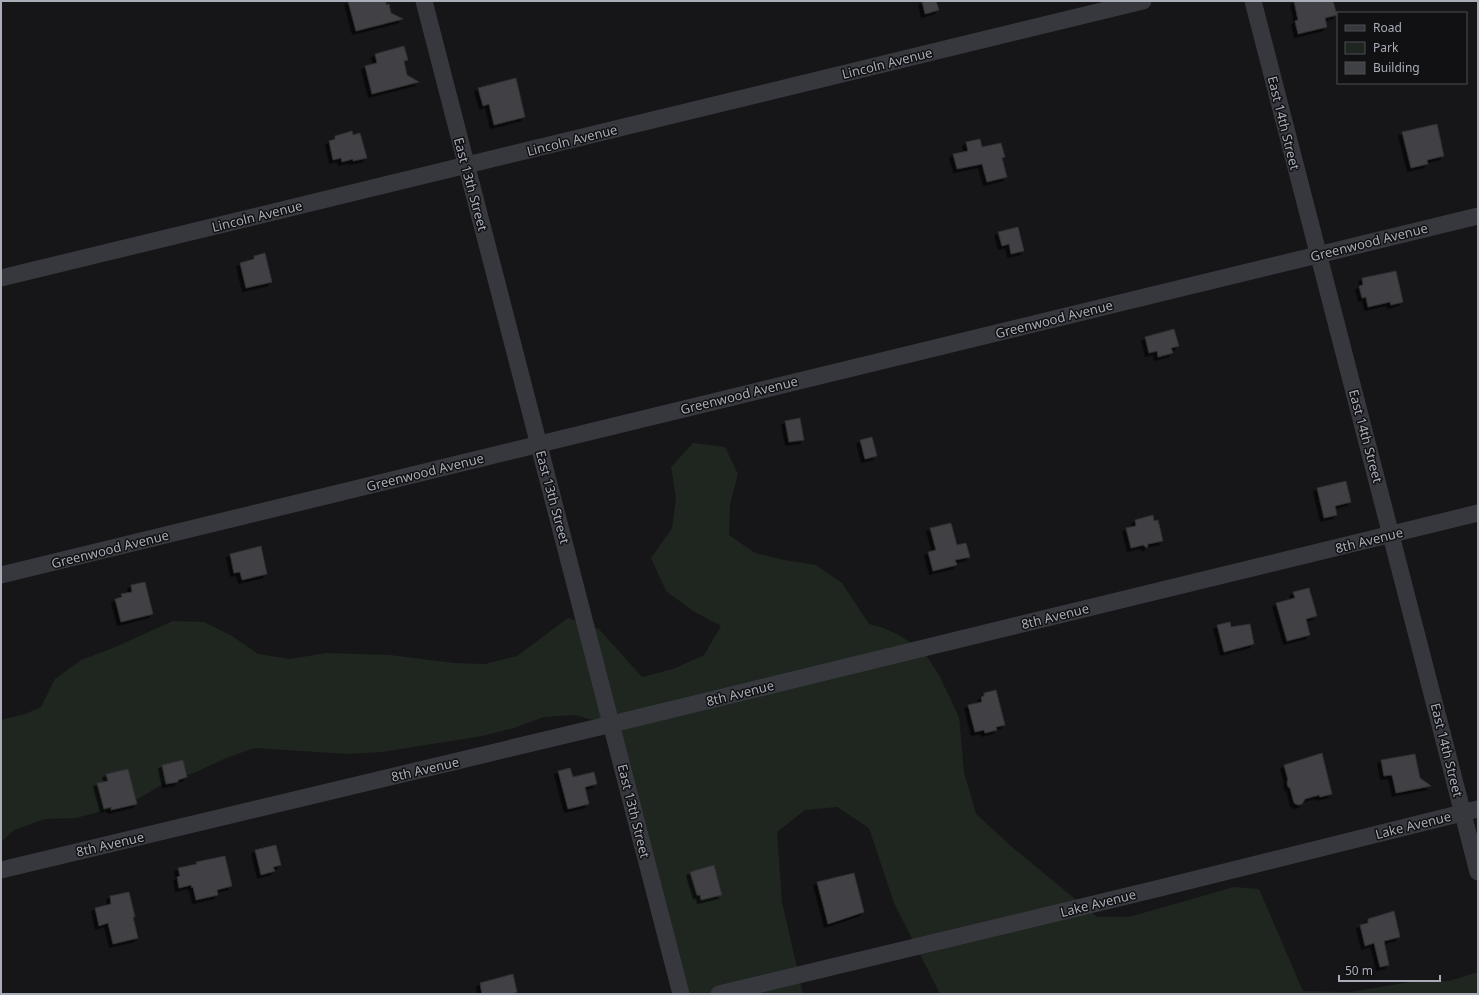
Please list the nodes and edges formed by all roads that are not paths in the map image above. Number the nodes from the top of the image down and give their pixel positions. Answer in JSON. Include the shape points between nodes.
{"nodes":[{"id":1,"x":424,"y":1,"type":"edge"},
{"id":2,"x":1143,"y":1,"type":"edge"},
{"id":3,"x":1253,"y":1,"type":"edge"},
{"id":4,"x":466,"y":166,"type":"junction"},
{"id":5,"x":1478,"y":216,"type":"edge"},
{"id":6,"x":1318,"y":254,"type":"junction"},
{"id":7,"x":1,"y":278,"type":"edge"},
{"id":8,"x":539,"y":444,"type":"junction"},
{"id":9,"x":1478,"y":514,"type":"edge"},
{"id":10,"x":1391,"y":535,"type":"junction"},
{"id":11,"x":1,"y":575,"type":"edge"},
{"id":12,"x":612,"y":724,"type":"junction"},
{"id":13,"x":1470,"y":811,"type":"edge"},
{"id":14,"x":1,"y":870,"type":"edge"},
{"id":15,"x":1478,"y":872,"type":"edge"},
{"id":16,"x":681,"y":994,"type":"edge"},
{"id":17,"x":718,"y":994,"type":"edge"}],
"edges":[{"from":1,"to":4,"type":"street","name":"East 13th Street"},
{"from":2,"to":4,"type":"street","name":"Lincoln Avenue"},
{"from":3,"to":6,"type":"street","name":"East 14th Street"},
{"from":4,"to":7,"type":"street","name":"Lincoln Avenue"},
{"from":4,"to":8,"type":"street","name":"East 13th Street"},
{"from":5,"to":6,"type":"street","name":"Greenwood Avenue"},
{"from":6,"to":8,"type":"street","name":"Greenwood Avenue"},
{"from":6,"to":10,"type":"street","name":"East 14th Street"},
{"from":8,"to":11,"type":"street","name":"Greenwood Avenue"},
{"from":8,"to":12,"type":"street","name":"East 13th Street"},
{"from":9,"to":10,"type":"street","name":"8th Avenue"},
{"from":10,"to":12,"type":"street","name":"8th Avenue"},
{"from":10,"to":13,"type":"street","name":"East 14th Street"},
{"from":12,"to":14,"type":"street","name":"8th Avenue"},
{"from":12,"to":16,"type":"street","name":"East 13th Street"},
{"from":13,"to":15,"type":"street","name":"East 14th Street"},
{"from":13,"to":17,"type":"street","name":"Lake Avenue"}]}
